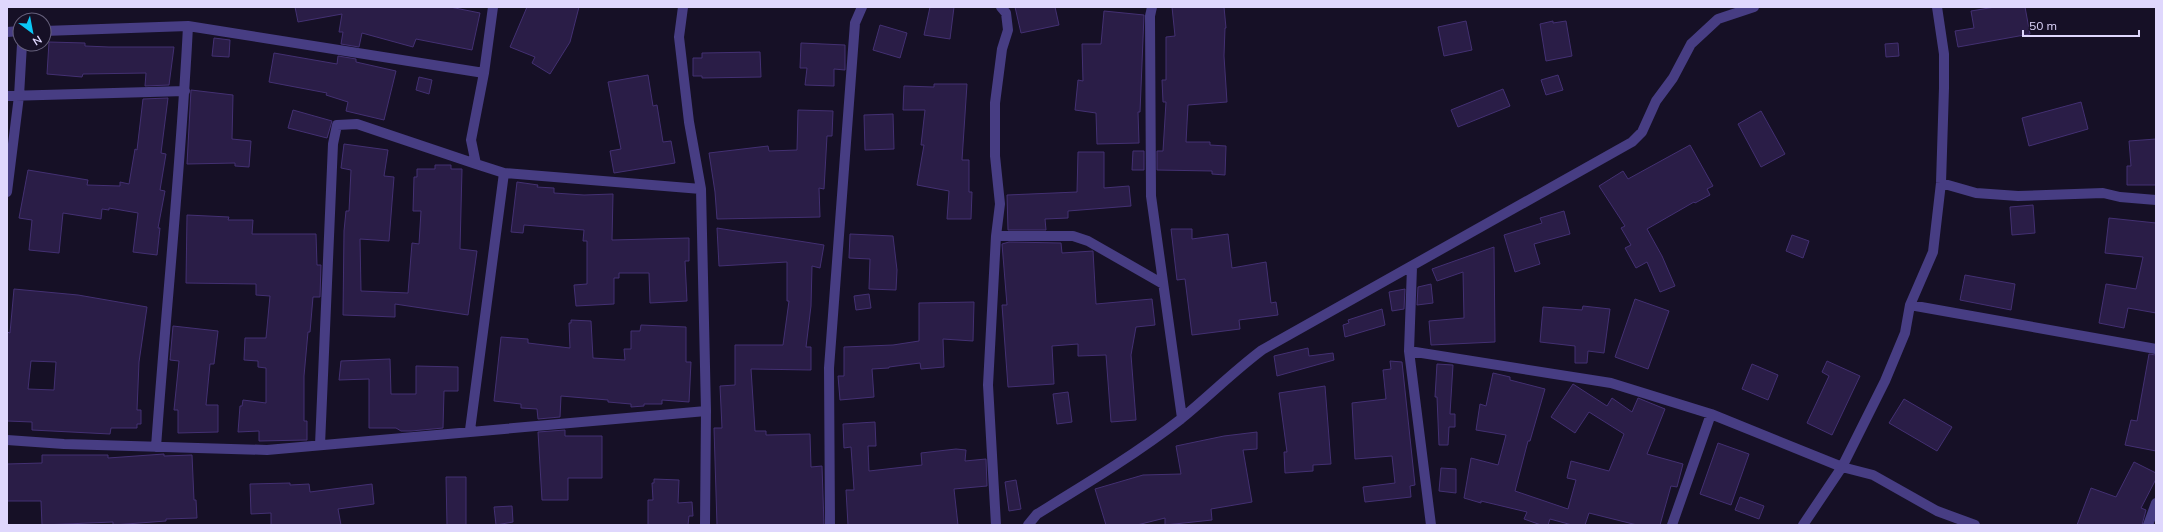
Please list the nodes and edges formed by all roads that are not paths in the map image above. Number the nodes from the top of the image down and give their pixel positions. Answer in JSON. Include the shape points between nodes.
{"nodes":[{"id":1,"x":493,"y":7,"type":"edge"},
{"id":2,"x":683,"y":7,"type":"edge"},
{"id":3,"x":862,"y":7,"type":"edge"},
{"id":4,"x":1001,"y":7,"type":"edge"},
{"id":5,"x":1152,"y":7,"type":"edge"},
{"id":6,"x":1754,"y":7,"type":"edge"},
{"id":7,"x":1937,"y":7,"type":"edge"},
{"id":8,"x":188,"y":26,"type":"junction"},
{"id":9,"x":52,"y":31,"type":"edge"},
{"id":10,"x":22,"y":52,"type":"edge"},
{"id":11,"x":484,"y":73,"type":"junction"},
{"id":12,"x":185,"y":91,"type":"junction"},
{"id":13,"x":7,"y":96,"type":"edge"},
{"id":14,"x":19,"y":96,"type":"junction"},
{"id":15,"x":476,"y":164,"type":"junction"},
{"id":16,"x":504,"y":173,"type":"junction"},
{"id":17,"x":1941,"y":183,"type":"junction"},
{"id":18,"x":701,"y":189,"type":"junction"},
{"id":19,"x":7,"y":192,"type":"edge"},
{"id":20,"x":2156,"y":200,"type":"edge"},
{"id":21,"x":996,"y":236,"type":"junction"},
{"id":22,"x":1412,"y":267,"type":"junction"},
{"id":23,"x":1162,"y":284,"type":"junction"},
{"id":24,"x":1910,"y":306,"type":"junction"},
{"id":25,"x":2156,"y":349,"type":"edge"},
{"id":26,"x":1409,"y":351,"type":"junction"},
{"id":27,"x":706,"y":411,"type":"junction"},
{"id":28,"x":1711,"y":414,"type":"junction"},
{"id":29,"x":1182,"y":418,"type":"junction"},
{"id":30,"x":470,"y":430,"type":"junction"},
{"id":31,"x":7,"y":440,"type":"edge"},
{"id":32,"x":320,"y":445,"type":"junction"},
{"id":33,"x":156,"y":447,"type":"junction"},
{"id":34,"x":1842,"y":467,"type":"junction"},
{"id":35,"x":2156,"y":503,"type":"edge"},
{"id":36,"x":705,"y":525,"type":"edge"},
{"id":37,"x":830,"y":525,"type":"edge"},
{"id":38,"x":996,"y":525,"type":"edge"},
{"id":39,"x":1028,"y":525,"type":"edge"},
{"id":40,"x":1431,"y":525,"type":"edge"},
{"id":41,"x":1672,"y":525,"type":"edge"},
{"id":42,"x":1803,"y":525,"type":"edge"},
{"id":43,"x":1975,"y":525,"type":"edge"},
{"id":44,"x":2148,"y":525,"type":"edge"}],
"edges":[{"from":1,"to":11,"type":"street"},
{"from":2,"to":18,"type":"street","via":[[679,37],[689,122]]},
{"from":3,"to":37,"type":"street","via":[[855,23],[829,368]]},
{"from":4,"to":21,"type":"street","via":[[1006,13],[1008,30],[1002,49],[995,103],[995,156],[1000,204]]},
{"from":5,"to":23,"type":"street","via":[[1151,196]]},
{"from":6,"to":22,"type":"street","via":[[1718,19],[1691,44],[1673,78],[1656,101],[1642,132],[1632,142]]},
{"from":7,"to":17,"type":"street","via":[[1944,54]]},
{"from":8,"to":9,"type":"street"},
{"from":8,"to":11,"type":"street"},
{"from":8,"to":12,"type":"street"},
{"from":10,"to":14,"type":"street"},
{"from":11,"to":15,"type":"street","via":[[471,140]]},
{"from":12,"to":14,"type":"street"},
{"from":12,"to":33,"type":"street"},
{"from":13,"to":14,"type":"street"},
{"from":14,"to":19,"type":"street"},
{"from":15,"to":16,"type":"street"},
{"from":15,"to":32,"type":"street","via":[[356,124],[337,125],[333,144]]},
{"from":16,"to":18,"type":"street"},
{"from":16,"to":30,"type":"street"},
{"from":17,"to":20,"type":"street","via":[[1976,193],[2025,196],[2103,193]]},
{"from":17,"to":24,"type":"street","via":[[1934,252]]},
{"from":18,"to":27,"type":"street"},
{"from":21,"to":23,"type":"street","via":[[1073,236],[1088,241]]},
{"from":21,"to":38,"type":"street","via":[[988,385]]},
{"from":22,"to":26,"type":"street"},
{"from":22,"to":29,"type":"street","via":[[1262,350],[1235,370]]},
{"from":23,"to":29,"type":"street"},
{"from":24,"to":25,"type":"street"},
{"from":24,"to":34,"type":"street","via":[[1905,333]]},
{"from":26,"to":28,"type":"street","via":[[1611,383]]},
{"from":26,"to":40,"type":"street"},
{"from":27,"to":30,"type":"street"},
{"from":27,"to":36,"type":"street"},
{"from":28,"to":34,"type":"street"},
{"from":28,"to":41,"type":"street"},
{"from":29,"to":39,"type":"street","via":[[1112,469],[1037,514]]},
{"from":30,"to":32,"type":"street"},
{"from":31,"to":33,"type":"street"},
{"from":32,"to":33,"type":"street","via":[[267,450]]},
{"from":34,"to":42,"type":"street"},
{"from":34,"to":43,"type":"street","via":[[1873,476],[1937,511]]},
{"from":35,"to":44,"type":"street"}]}
